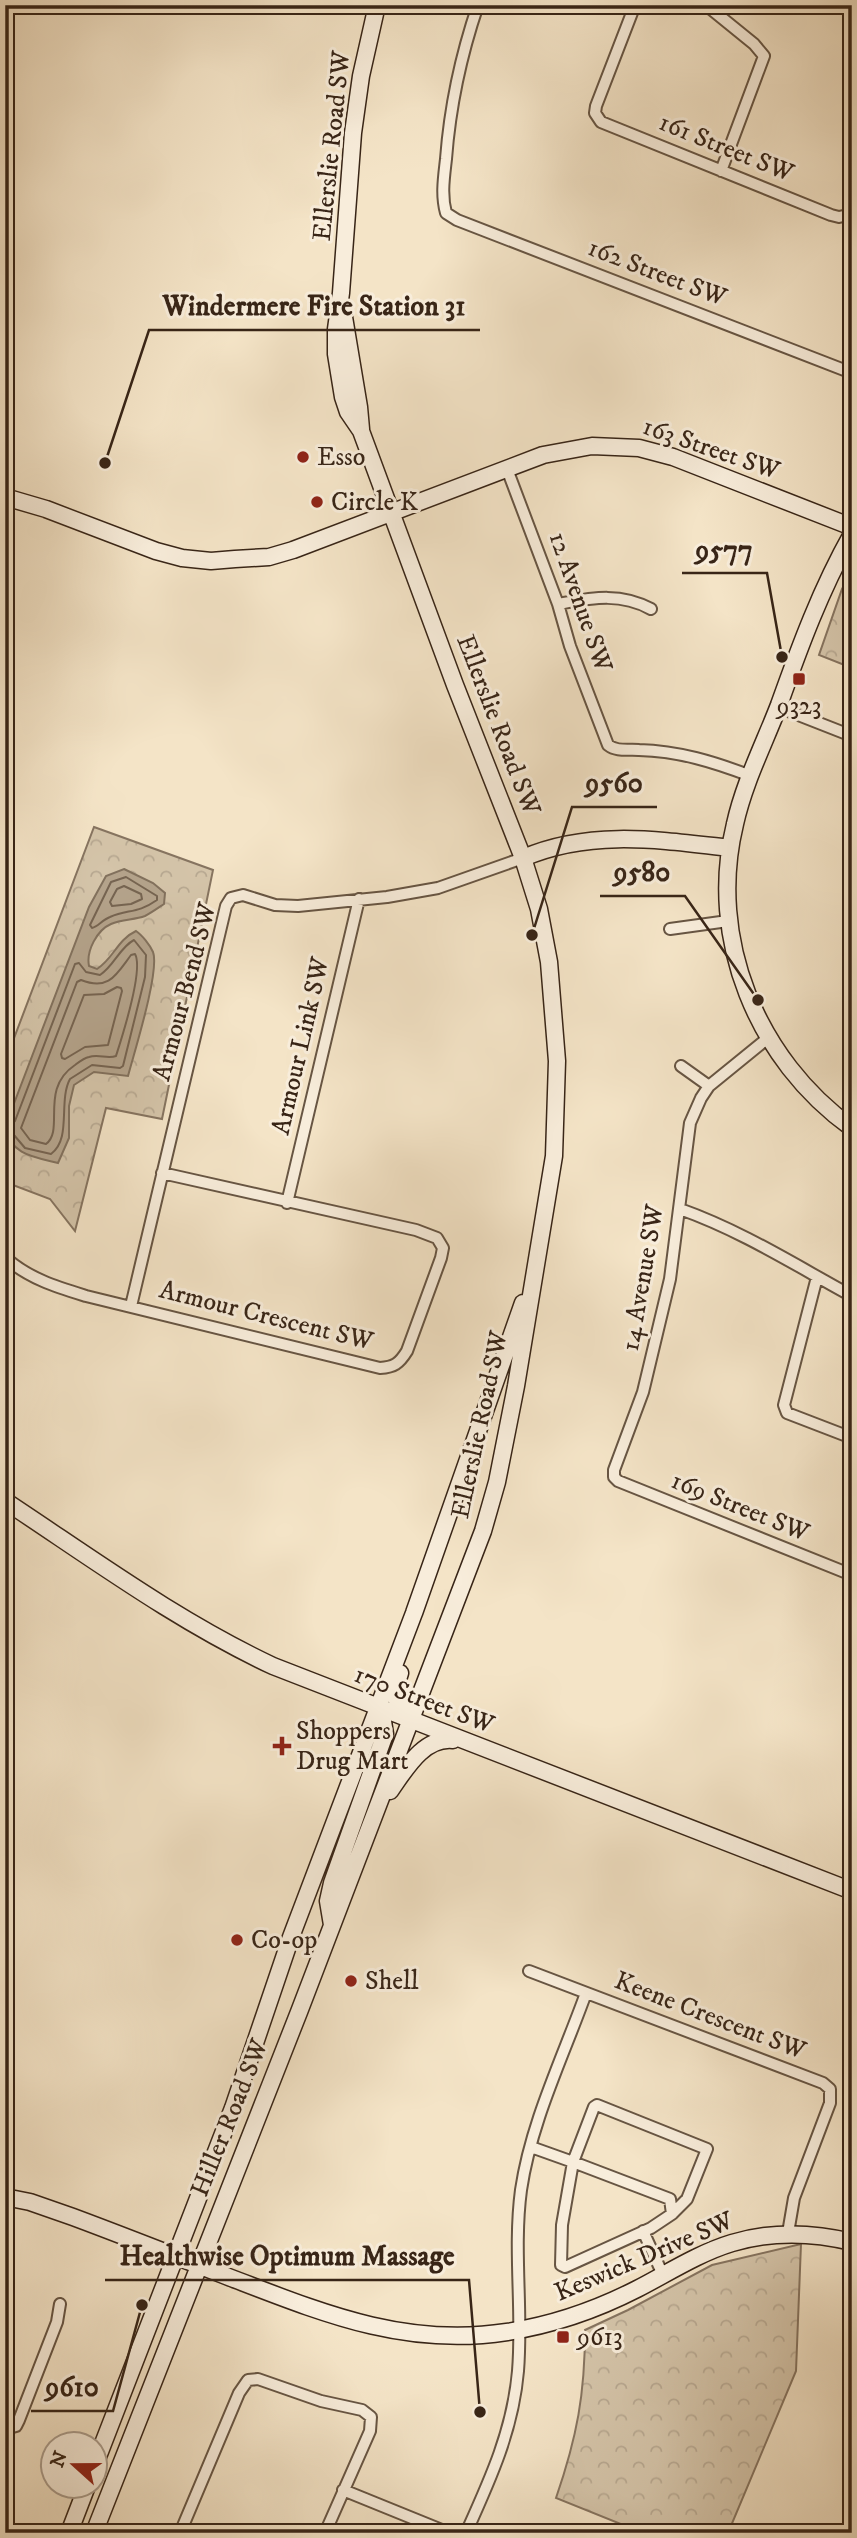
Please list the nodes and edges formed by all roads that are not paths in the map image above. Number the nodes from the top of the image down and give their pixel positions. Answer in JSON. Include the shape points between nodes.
{"nodes":[{"id":1,"x":377,"y":5,"type":"edge"},
{"id":2,"x":478,"y":5,"type":"edge"},
{"id":3,"x":635,"y":5,"type":"edge"},
{"id":4,"x":706,"y":5,"type":"edge"},
{"id":5,"x":721,"y":171,"type":"junction"},
{"id":6,"x":852,"y":214,"type":"edge"},
{"id":7,"x":852,"y":373,"type":"edge"},
{"id":8,"x":507,"y":469,"type":"junction"},
{"id":9,"x":5,"y":496,"type":"edge"},
{"id":10,"x":393,"y":513,"type":"junction"},
{"id":11,"x":852,"y":527,"type":"edge"},
{"id":12,"x":852,"y":534,"type":"edge"},
{"id":13,"x":558,"y":604,"type":"junction"},
{"id":14,"x":651,"y":609,"type":"dead end"},
{"id":15,"x":778,"y":707,"type":"junction"},
{"id":16,"x":852,"y":736,"type":"edge"},
{"id":17,"x":751,"y":776,"type":"junction"},
{"id":18,"x":730,"y":848,"type":"junction"},
{"id":19,"x":523,"y":858,"type":"junction"},
{"id":20,"x":359,"y":899,"type":"junction"},
{"id":21,"x":729,"y":921,"type":"junction"},
{"id":22,"x":670,"y":929,"type":"dead end"},
{"id":23,"x":768,"y":1038,"type":"junction"},
{"id":24,"x":681,"y":1066,"type":"dead end"},
{"id":25,"x":709,"y":1086,"type":"junction"},
{"id":26,"x":852,"y":1128,"type":"edge"},
{"id":27,"x":162,"y":1173,"type":"junction"},
{"id":28,"x":288,"y":1203,"type":"junction"},
{"id":29,"x":680,"y":1209,"type":"junction"},
{"id":30,"x":539,"y":1254,"type":"junction"},
{"id":31,"x":7,"y":1259,"type":"edge"},
{"id":32,"x":817,"y":1277,"type":"junction"},
{"id":33,"x":852,"y":1296,"type":"edge"},
{"id":34,"x":131,"y":1306,"type":"junction"},
{"id":35,"x":852,"y":1438,"type":"edge"},
{"id":36,"x":614,"y":1477,"type":"joint"},
{"id":37,"x":457,"y":1492,"type":"junction"},
{"id":38,"x":5,"y":1502,"type":"edge"},
{"id":39,"x":852,"y":1575,"type":"edge"},
{"id":40,"x":377,"y":1708,"type":"junction"},
{"id":41,"x":411,"y":1721,"type":"junction"},
{"id":42,"x":464,"y":1742,"type":"junction"},
{"id":43,"x":376,"y":1810,"type":"junction"},
{"id":44,"x":852,"y":1891,"type":"edge"},
{"id":45,"x":332,"y":1926,"type":"junction"},
{"id":46,"x":529,"y":1970,"type":"dead end"},
{"id":47,"x":586,"y":1993,"type":"junction"},
{"id":48,"x":531,"y":2147,"type":"junction"},
{"id":49,"x":573,"y":2162,"type":"junction"},
{"id":50,"x":5,"y":2197,"type":"edge"},
{"id":51,"x":672,"y":2214,"type":"junction"},
{"id":52,"x":643,"y":2231,"type":"junction"},
{"id":53,"x":788,"y":2233,"type":"junction"},
{"id":54,"x":852,"y":2242,"type":"edge"},
{"id":55,"x":175,"y":2256,"type":"junction"},
{"id":56,"x":199,"y":2265,"type":"junction"},
{"id":57,"x":663,"y":2275,"type":"junction"},
{"id":58,"x":60,"y":2304,"type":"dead end"},
{"id":59,"x":519,"y":2330,"type":"junction"},
{"id":60,"x":10,"y":2426,"type":"edge"},
{"id":61,"x":108,"y":2431,"type":"edge"},
{"id":62,"x":343,"y":2490,"type":"junction"},
{"id":63,"x":82,"y":2500,"type":"edge"},
{"id":64,"x":69,"y":2533,"type":"edge"},
{"id":65,"x":94,"y":2533,"type":"edge"},
{"id":66,"x":180,"y":2533,"type":"edge"},
{"id":67,"x":325,"y":2533,"type":"edge"},
{"id":68,"x":449,"y":2533,"type":"edge"},
{"id":69,"x":466,"y":2533,"type":"edge"}],
"edges":[{"from":1,"to":10,"type":"main road","name":"Ellerslie Road SW","via":[[353,133],[341,293],[361,431]]},
{"from":2,"to":7,"type":"street","name":"162 Street SW","via":[[453,100],[443,192],[446,213]]},
{"from":3,"to":5,"type":"street","name":"161 Street SW","via":[[596,106],[597,118]]},
{"from":4,"to":5,"type":"street","via":[[764,56]]},
{"from":5,"to":6,"type":"street","name":"161 Street SW","via":[[839,217]]},
{"from":8,"to":10,"type":"main road","name":"163 Street SW"},
{"from":8,"to":11,"type":"main road","name":"163 Street SW","via":[[558,450],[609,445],[639,448]]},
{"from":8,"to":13,"type":"street","name":"12 Avenue SW"},
{"from":9,"to":10,"type":"main road","name":"163 Street SW","via":[[156,551],[211,561],[269,557]]},
{"from":10,"to":19,"type":"main road","name":"Ellerslie Road SW"},
{"from":12,"to":15,"type":"main road","via":[[820,595]]},
{"from":13,"to":14,"type":"street","via":[[616,597]]},
{"from":13,"to":17,"type":"street","name":"12 Avenue SW","via":[[605,741],[612,749],[681,753]]},
{"from":15,"to":16,"type":"street"},
{"from":15,"to":17,"type":"main road"},
{"from":17,"to":18,"type":"main road"},
{"from":18,"to":19,"type":"main road","via":[[623,838],[584,840]]},
{"from":18,"to":21,"type":"main road"},
{"from":19,"to":20,"type":"street","name":"Armour Bend SW","via":[[438,888]]},
{"from":19,"to":30,"type":"main road","name":"Ellerslie Road SW","via":[[549,962],[557,1061],[555,1156]]},
{"from":20,"to":27,"type":"street","name":"Armour Bend SW","via":[[298,906],[275,905],[243,895],[231,898]]},
{"from":20,"to":28,"type":"street","name":"Armour Link SW"},
{"from":21,"to":22,"type":"street"},
{"from":21,"to":23,"type":"main road","via":[[744,989]]},
{"from":23,"to":25,"type":"street","name":"14 Avenue SW"},
{"from":23,"to":26,"type":"main road","via":[[810,1093]]},
{"from":24,"to":25,"type":"street"},
{"from":25,"to":29,"type":"street","name":"14 Avenue SW","via":[[690,1123]]},
{"from":27,"to":28,"type":"street","name":"Armour Crescent SW"},
{"from":27,"to":34,"type":"street","name":"Armour Bend SW"},
{"from":28,"to":34,"type":"street","name":"Armour Crescent SW","via":[[438,1238],[441,1258],[407,1352],[393,1367],[380,1368]]},
{"from":29,"to":32,"type":"street","via":[[749,1237]]},
{"from":29,"to":36,"type":"street","name":"14 Avenue SW","via":[[656,1345]]},
{"from":30,"to":37,"type":"main road","name":"Ellerslie Road SW"},
{"from":30,"to":41,"type":"main road","name":"Ellerslie Road SW","via":[[497,1482]]},
{"from":31,"to":34,"type":"street","name":"Armour Crescent SW","via":[[42,1281]]},
{"from":32,"to":33,"type":"street"},
{"from":32,"to":35,"type":"street","via":[[784,1405],[788,1413]]},
{"from":36,"to":39,"type":"street","name":"169 Street SW"},
{"from":37,"to":40,"type":"main road","name":"Ellerslie Road SW"},
{"from":37,"to":41,"type":"main road","via":[[454,1525],[395,1689],[395,1700]]},
{"from":38,"to":40,"type":"main road","name":"170 Street SW","via":[[228,1644]]},
{"from":40,"to":41,"type":"main road","name":"170 Street SW"},
{"from":40,"to":45,"type":"main road","via":[[383,1715],[385,1734],[332,1883],[328,1910]]},
{"from":40,"to":55,"type":"main road","name":"Hiller Road SW"},
{"from":41,"to":42,"type":"main road","name":"170 Street SW"},
{"from":41,"to":43,"type":"main road","name":"Hiller Road SW"},
{"from":42,"to":43,"type":"main road","via":[[433,1742],[414,1759]]},
{"from":42,"to":44,"type":"main road","name":"170 Street SW"},
{"from":43,"to":45,"type":"main road","name":"Hiller Road SW"},
{"from":45,"to":56,"type":"main road","name":"Hiller Road SW"},
{"from":46,"to":47,"type":"street","name":"Keene Crescent SW"},
{"from":47,"to":48,"type":"street","name":"Keene Crescent SW"},
{"from":47,"to":53,"type":"street","name":"Keene Crescent SW","via":[[830,2089],[830,2103],[792,2204]]},
{"from":48,"to":49,"type":"street"},
{"from":48,"to":59,"type":"street","name":"Keene Crescent SW","via":[[519,2208]]},
{"from":49,"to":51,"type":"street","via":[[670,2199]]},
{"from":49,"to":51,"type":"street","via":[[597,2105],[707,2149],[687,2199]]},
{"from":49,"to":52,"type":"street","via":[[562,2225],[561,2265]]},
{"from":50,"to":55,"type":"main road","name":"Keswick Drive SW","via":[[62,2213]]},
{"from":51,"to":52,"type":"street"},
{"from":52,"to":57,"type":"street"},
{"from":53,"to":54,"type":"main road","name":"Keswick Drive SW"},
{"from":53,"to":57,"type":"main road","name":"Keswick Drive SW","via":[[730,2244]]},
{"from":55,"to":56,"type":"main road","name":"Keswick Drive SW"},
{"from":55,"to":61,"type":"main road","name":"Hiller Road SW"},
{"from":56,"to":59,"type":"main road","name":"Keswick Drive SW","via":[[368,2327],[445,2335]]},
{"from":56,"to":65,"type":"main road","name":"Hiller Road SW"},
{"from":57,"to":59,"type":"main road","name":"Keswick Drive SW","via":[[599,2306]]},
{"from":58,"to":60,"type":"street","via":[[57,2322]]},
{"from":59,"to":69,"type":"street","name":"Keene Crescent SW","via":[[519,2368],[510,2424]]},
{"from":62,"to":66,"type":"street","via":[[370,2431],[371,2417],[362,2410],[252,2379],[239,2393]]},
{"from":62,"to":67,"type":"street"},
{"from":62,"to":68,"type":"street"},
{"from":63,"to":64,"type":"main road"}]}
